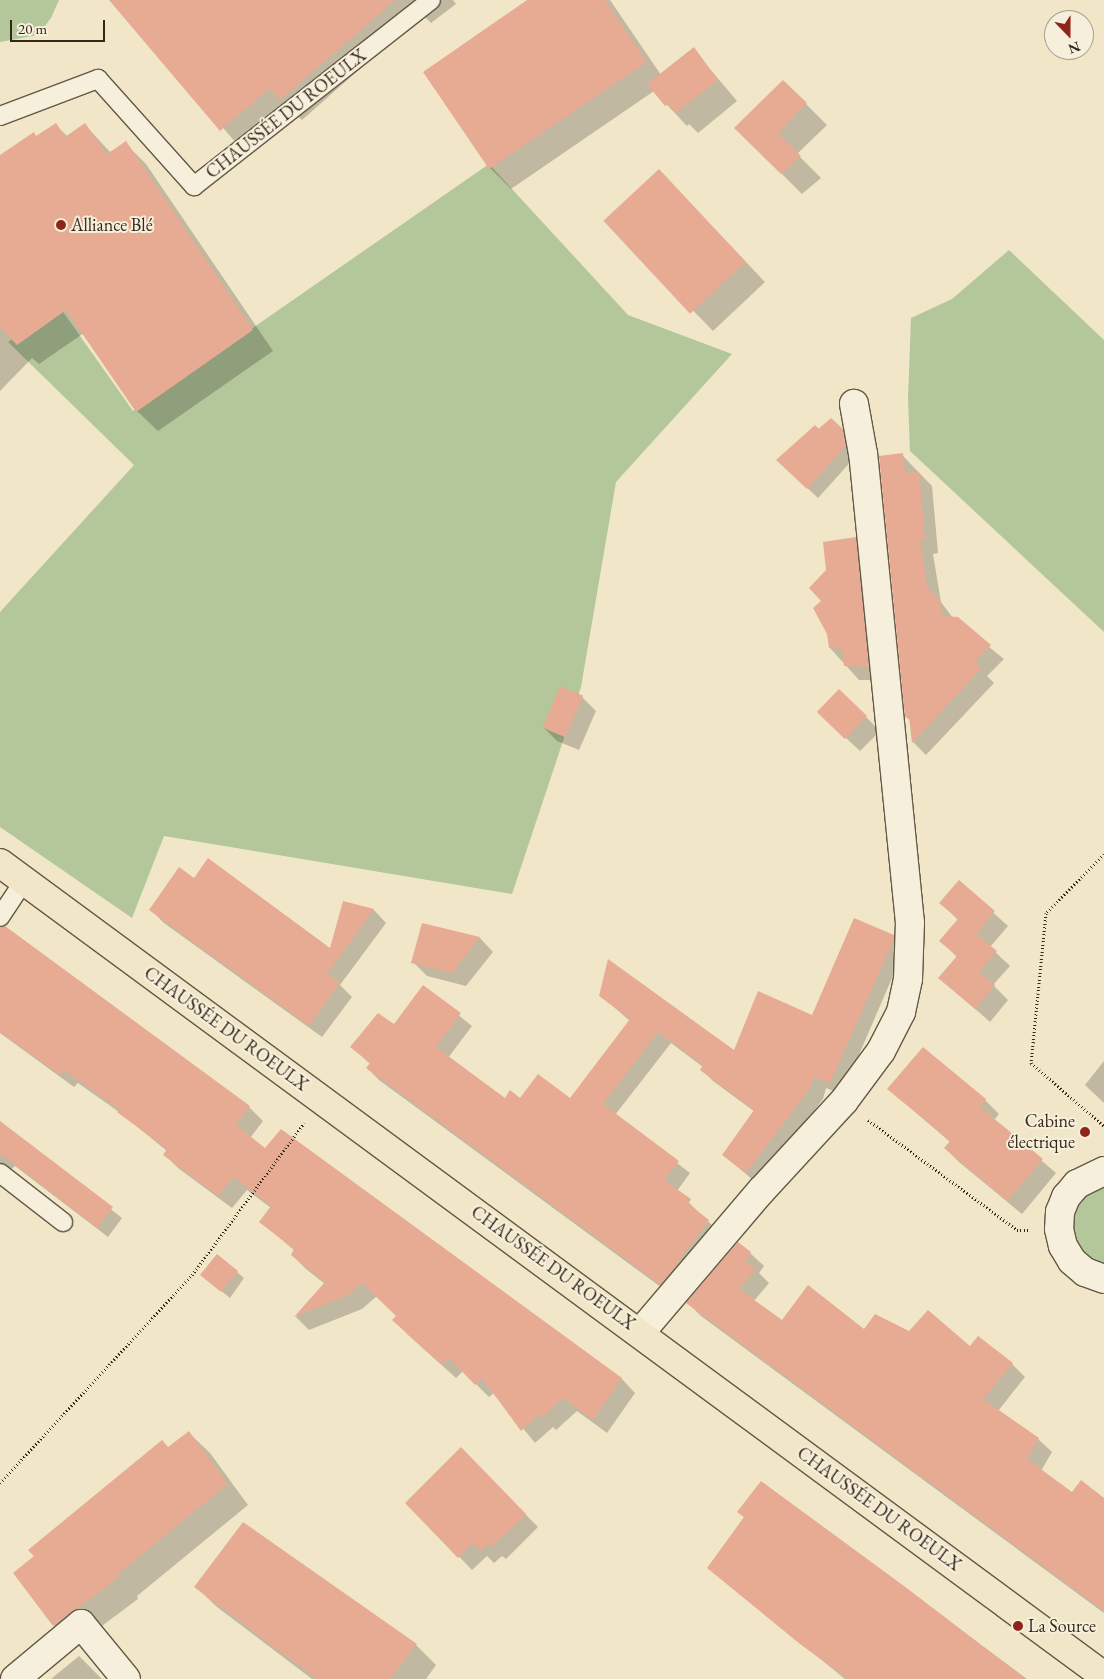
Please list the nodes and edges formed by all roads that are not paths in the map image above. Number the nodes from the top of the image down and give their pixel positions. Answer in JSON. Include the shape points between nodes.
{"nodes":[{"id":1,"x":431,"y":0,"type":"edge"},
{"id":2,"x":0,"y":116,"type":"edge"},
{"id":3,"x":854,"y":404,"type":"dead end"},
{"id":4,"x":0,"y":863,"type":"edge"},
{"id":5,"x":24,"y":880,"type":"junction"},
{"id":6,"x":0,"y":917,"type":"edge"},
{"id":7,"x":1104,"y":1171,"type":"edge"},
{"id":8,"x":0,"y":1173,"type":"edge"},
{"id":9,"x":63,"y":1222,"type":"dead end"},
{"id":10,"x":1104,"y":1279,"type":"edge"},
{"id":11,"x":640,"y":1333,"type":"junction"},
{"id":12,"x":1104,"y":1676,"type":"edge"},
{"id":13,"x":15,"y":1679,"type":"edge"},
{"id":14,"x":126,"y":1679,"type":"edge"}],
"edges":[{"from":1,"to":2,"type":"lane","name":"CHAUSSÉE DU ROEULX","via":[[194,186],[98,79]]},
{"from":3,"to":11,"type":"street","via":[[863,454],[910,923],[908,978],[901,1012],[881,1051],[844,1102],[760,1191]]},
{"from":4,"to":5,"type":"main road","name":"CHAUSSÉE DU ROEULX"},
{"from":5,"to":6,"type":"lane"},
{"from":5,"to":11,"type":"main road","name":"CHAUSSÉE DU ROEULX"},
{"from":7,"to":10,"type":"street","via":[[1077,1184],[1066,1197],[1060,1212],[1059,1229],[1063,1246],[1072,1261],[1085,1272]]},
{"from":8,"to":9,"type":"lane"},
{"from":11,"to":12,"type":"main road","name":"CHAUSSÉE DU ROEULX"},
{"from":13,"to":14,"type":"street","via":[[81,1624]]}]}
